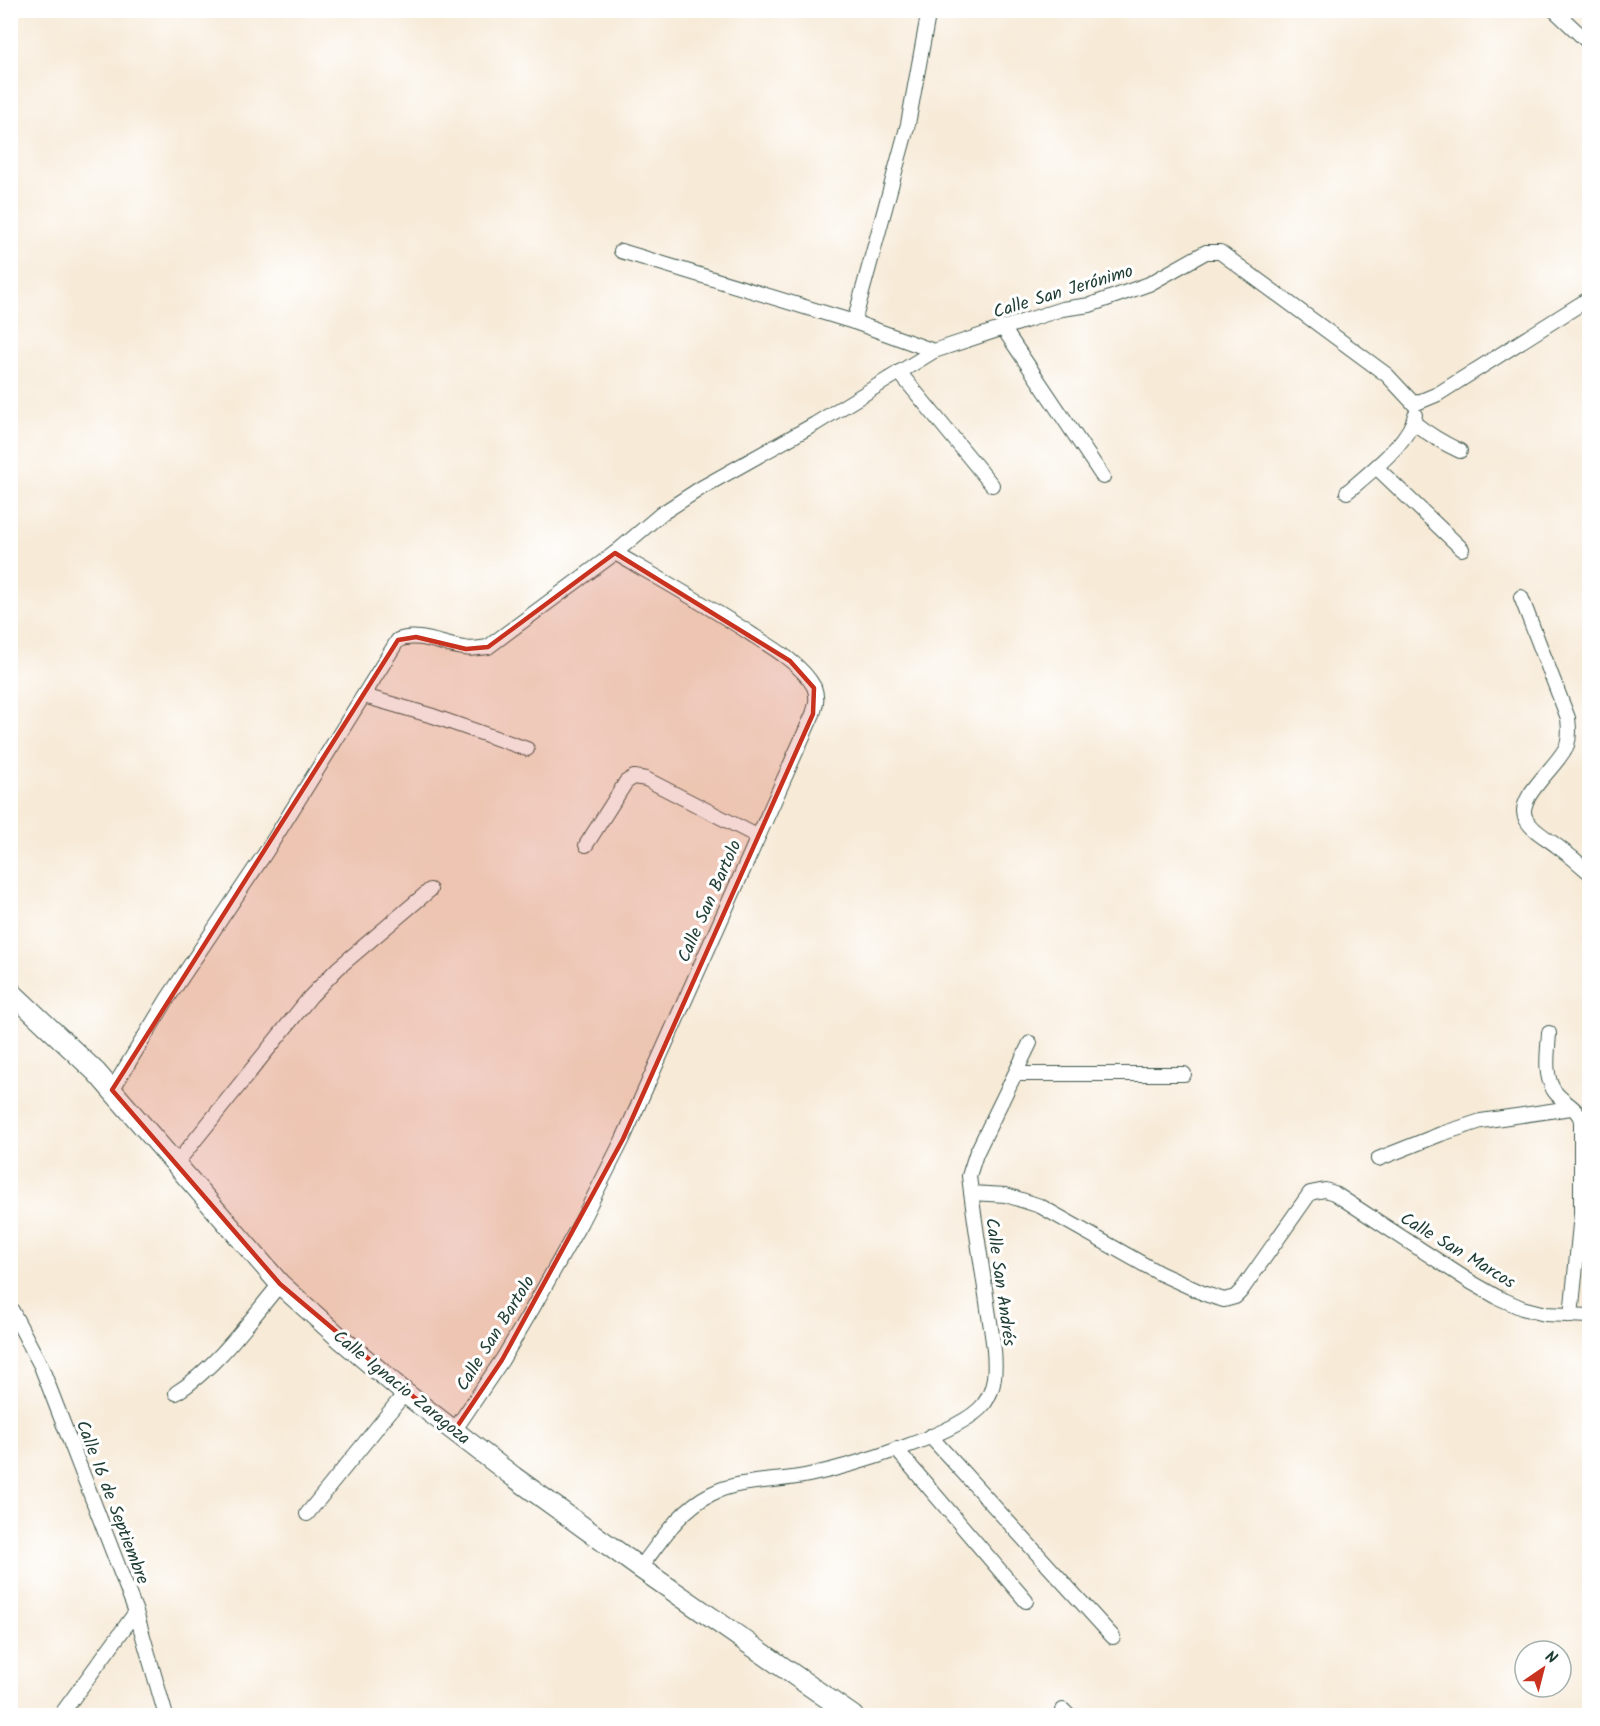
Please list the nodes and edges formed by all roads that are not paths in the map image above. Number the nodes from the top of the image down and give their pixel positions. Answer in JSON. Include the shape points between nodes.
{"nodes":[{"id":1,"x":929,"y":10,"type":"edge"},
{"id":2,"x":1554,"y":10,"type":"edge"},
{"id":3,"x":1590,"y":44,"type":"edge"},
{"id":4,"x":621,"y":251,"type":"dead end"},
{"id":5,"x":1590,"y":298,"type":"edge"},
{"id":6,"x":854,"y":322,"type":"junction"},
{"id":7,"x":1003,"y":328,"type":"junction"},
{"id":8,"x":934,"y":351,"type":"junction"},
{"id":9,"x":899,"y":372,"type":"junction"},
{"id":10,"x":1414,"y":404,"type":"junction"},
{"id":11,"x":1413,"y":422,"type":"junction"},
{"id":12,"x":1460,"y":451,"type":"dead end"},
{"id":13,"x":1376,"y":467,"type":"junction"},
{"id":14,"x":1103,"y":477,"type":"dead end"},
{"id":15,"x":992,"y":485,"type":"dead end"},
{"id":16,"x":1347,"y":492,"type":"dead end"},
{"id":17,"x":1462,"y":549,"type":"dead end"},
{"id":18,"x":615,"y":553,"type":"junction"},
{"id":19,"x":1521,"y":597,"type":"dead end"},
{"id":20,"x":364,"y":696,"type":"junction"},
{"id":21,"x":527,"y":749,"type":"dead end"},
{"id":22,"x":758,"y":836,"type":"junction"},
{"id":23,"x":586,"y":845,"type":"dead end"},
{"id":24,"x":1590,"y":873,"type":"edge"},
{"id":25,"x":430,"y":890,"type":"dead end"},
{"id":26,"x":10,"y":991,"type":"edge"},
{"id":27,"x":1549,"y":1033,"type":"dead end"},
{"id":28,"x":1030,"y":1043,"type":"dead end"},
{"id":29,"x":1016,"y":1074,"type":"junction"},
{"id":30,"x":1184,"y":1074,"type":"dead end"},
{"id":31,"x":112,"y":1090,"type":"junction"},
{"id":32,"x":1571,"y":1108,"type":"junction"},
{"id":33,"x":1378,"y":1159,"type":"dead end"},
{"id":34,"x":175,"y":1165,"type":"junction"},
{"id":35,"x":1316,"y":1191,"type":"joint"},
{"id":36,"x":971,"y":1193,"type":"junction"},
{"id":37,"x":280,"y":1284,"type":"junction"},
{"id":38,"x":10,"y":1307,"type":"edge"},
{"id":39,"x":1571,"y":1316,"type":"junction"},
{"id":40,"x":1590,"y":1316,"type":"edge"},
{"id":41,"x":176,"y":1393,"type":"dead end"},
{"id":42,"x":405,"y":1393,"type":"junction"},
{"id":43,"x":454,"y":1431,"type":"junction"},
{"id":44,"x":930,"y":1436,"type":"junction"},
{"id":45,"x":896,"y":1449,"type":"junction"},
{"id":46,"x":308,"y":1514,"type":"dead end"},
{"id":47,"x":640,"y":1568,"type":"junction"},
{"id":48,"x":1026,"y":1601,"type":"dead end"},
{"id":49,"x":136,"y":1612,"type":"junction"},
{"id":50,"x":1113,"y":1637,"type":"dead end"},
{"id":51,"x":60,"y":1716,"type":"edge"},
{"id":52,"x":165,"y":1716,"type":"edge"},
{"id":53,"x":853,"y":1716,"type":"edge"}],
"edges":[{"from":1,"to":6,"type":"street","via":[[908,124]]},
{"from":2,"to":3,"type":"street"},
{"from":4,"to":6,"type":"street"},
{"from":5,"to":10,"type":"street","via":[[1438,394]]},
{"from":6,"to":8,"type":"street"},
{"from":7,"to":8,"type":"street","name":"Calle San Jerónimo"},
{"from":7,"to":10,"type":"street","name":"Calle San Jerónimo","via":[[1062,309],[1090,305],[1149,284],[1206,252],[1220,252],[1387,375]]},
{"from":7,"to":14,"type":"street"},
{"from":8,"to":9,"type":"street","name":"Calle San Jerónimo"},
{"from":9,"to":15,"type":"street"},
{"from":9,"to":18,"type":"street","name":"Calle San Jerónimo","via":[[701,488],[661,514]]},
{"from":10,"to":11,"type":"street"},
{"from":11,"to":12,"type":"street"},
{"from":11,"to":13,"type":"street"},
{"from":13,"to":16,"type":"street"},
{"from":13,"to":17,"type":"street"},
{"from":18,"to":20,"type":"street","via":[[488,647],[466,649],[416,637],[398,640]]},
{"from":18,"to":22,"type":"street","name":"Calle San Bartolo","via":[[762,641],[790,661],[814,688],[817,698],[813,714]]},
{"from":19,"to":24,"type":"street","via":[[1568,718],[1569,732],[1561,756],[1524,802],[1523,810],[1535,830]]},
{"from":20,"to":21,"type":"street"},
{"from":20,"to":31,"type":"street"},
{"from":22,"to":23,"type":"street","via":[[646,779],[634,777],[626,783]]},
{"from":22,"to":43,"type":"street","name":"Calle San Bartolo","via":[[623,1139],[543,1290]]},
{"from":25,"to":34,"type":"street","via":[[338,968],[310,997]]},
{"from":26,"to":31,"type":"street","name":"Calle Ignacio Zaragoza"},
{"from":27,"to":32,"type":"street","via":[[1548,1076],[1553,1089]]},
{"from":28,"to":29,"type":"street"},
{"from":29,"to":30,"type":"street"},
{"from":29,"to":36,"type":"street","via":[[972,1163]]},
{"from":31,"to":34,"type":"street","name":"Calle Ignacio Zaragoza"},
{"from":32,"to":33,"type":"street","via":[[1481,1121]]},
{"from":32,"to":39,"type":"street","via":[[1581,1120],[1581,1214]]},
{"from":34,"to":37,"type":"street","name":"Calle Ignacio Zaragoza"},
{"from":35,"to":36,"type":"street","name":"Calle San Andrés","via":[[1310,1193],[1241,1291],[1224,1300],[1159,1273],[1040,1206],[1006,1195]]},
{"from":35,"to":39,"type":"street","name":"Calle San Marcos","via":[[1334,1193],[1497,1297],[1545,1314]]},
{"from":36,"to":44,"type":"street","name":"Calle San Andrés","via":[[994,1348],[994,1378],[984,1404],[973,1414]]},
{"from":37,"to":41,"type":"street","via":[[206,1370]]},
{"from":37,"to":42,"type":"street","name":"Calle Ignacio Zaragoza"},
{"from":38,"to":49,"type":"street","name":"Calle 16 de Septiembre","via":[[41,1366]]},
{"from":39,"to":40,"type":"street","name":"Calle San Marcos"},
{"from":42,"to":43,"type":"street","name":"Calle Ignacio Zaragoza"},
{"from":42,"to":46,"type":"street"},
{"from":43,"to":47,"type":"street","name":"Calle Ignacio Zaragoza"},
{"from":44,"to":45,"type":"street","name":"Calle San Andrés"},
{"from":44,"to":50,"type":"street"},
{"from":45,"to":47,"type":"street","name":"Calle San Andrés","via":[[871,1460],[713,1492],[684,1512]]},
{"from":45,"to":48,"type":"street"},
{"from":47,"to":53,"type":"street","name":"Calle Ignacio Zaragoza"},
{"from":49,"to":51,"type":"street"},
{"from":49,"to":52,"type":"street","name":"Calle 16 de Septiembre"}]}
